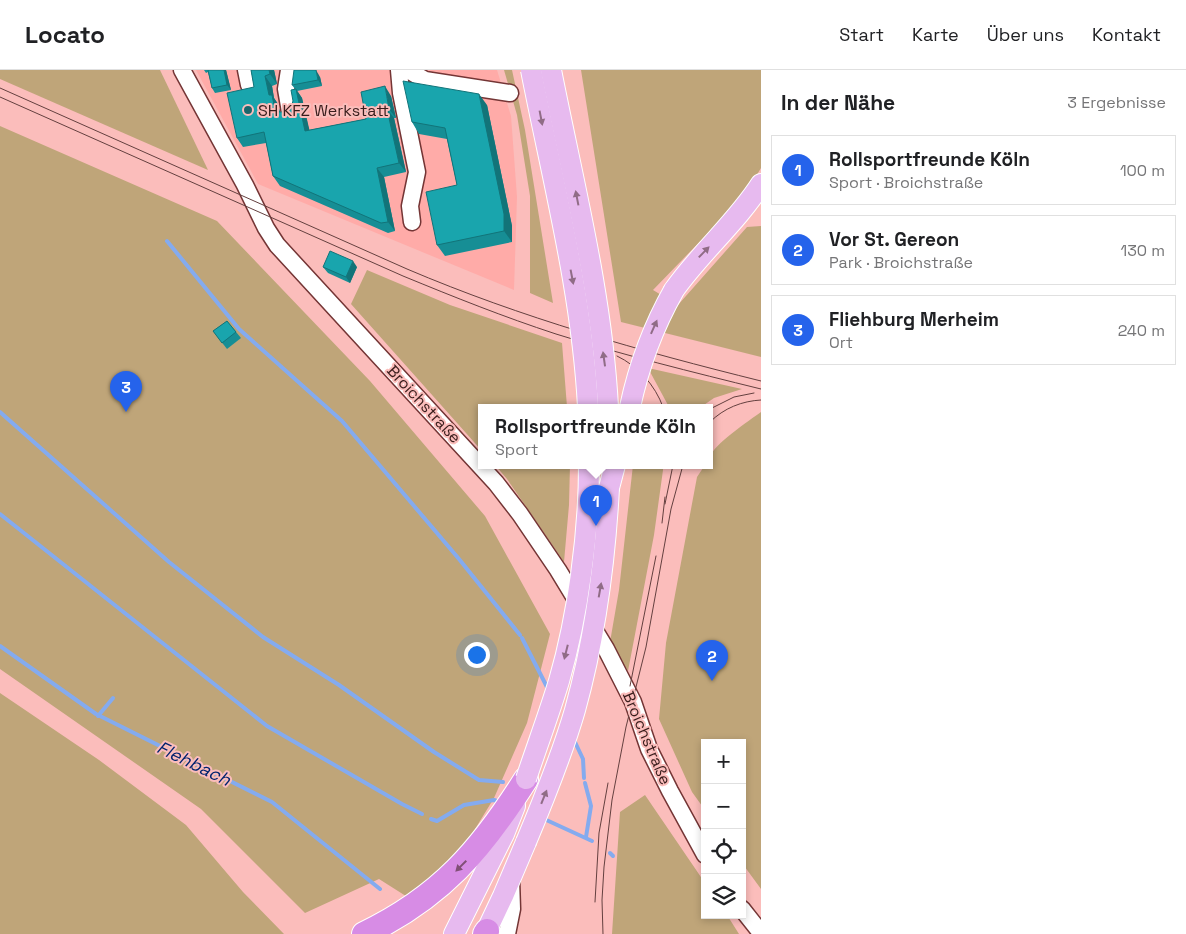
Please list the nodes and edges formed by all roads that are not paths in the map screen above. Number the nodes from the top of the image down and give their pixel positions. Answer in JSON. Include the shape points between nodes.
{"nodes":[{"id":1,"x":289,"y":70,"type":"edge"},
{"id":2,"x":399,"y":70,"type":"edge"},
{"id":3,"x":408,"y":70,"type":"edge"},
{"id":4,"x":531,"y":70,"type":"edge"},
{"id":5,"x":551,"y":70,"type":"edge"},
{"id":6,"x":188,"y":71,"type":"edge"},
{"id":7,"x":510,"y":93,"type":"dead end"},
{"id":8,"x":290,"y":112,"type":"edge"},
{"id":9,"x":761,"y":184,"type":"edge"},
{"id":10,"x":412,"y":222,"type":"dead end"},
{"id":11,"x":588,"y":404,"type":"edge"},
{"id":12,"x":608,"y":404,"type":"edge"},
{"id":13,"x":631,"y":404,"type":"edge"},
{"id":14,"x":478,"y":463,"type":"edge"},
{"id":15,"x":483,"y":469,"type":"edge"},
{"id":16,"x":589,"y":469,"type":"edge"},
{"id":17,"x":609,"y":469,"type":"edge"},
{"id":18,"x":614,"y":469,"type":"edge"},
{"id":19,"x":610,"y":488,"type":"junction"},
{"id":20,"x":526,"y":779,"type":"joint"},
{"id":21,"x":498,"y":831,"type":"junction"},
{"id":22,"x":701,"y":848,"type":"edge"},
{"id":23,"x":746,"y":914,"type":"edge"},
{"id":24,"x":491,"y":933,"type":"edge"},
{"id":25,"x":761,"y":933,"type":"edge"},
{"id":26,"x":364,"y":934,"type":"edge"},
{"id":27,"x":454,"y":934,"type":"edge"}],
"edges":[{"from":1,"to":8,"type":"street","via":[[286,89]]},
{"from":2,"to":10,"type":"street","via":[[417,172],[410,206]]},
{"from":3,"to":7,"type":"street","via":[[425,80]]},
{"from":4,"to":11,"type":"main road","one_way":true,"bridge":true,"via":[[574,289]]},
{"from":12,"to":5,"type":"main road","one_way":true,"bridge":true,"via":[[596,297]]},
{"from":6,"to":14,"type":"street","name":"Broichstraße","via":[[277,245]]},
{"from":13,"to":9,"type":"main road","one_way":true,"bridge":true,"via":[[646,346],[674,290],[699,257],[743,210]]},
{"from":15,"to":22,"type":"street","name":"Broichstraße","via":[[558,570],[606,649],[628,691],[649,749]]},
{"from":16,"to":20,"type":"main road","one_way":true,"bridge":true,"via":[[589,505],[582,566],[568,643]]},
{"from":17,"to":19,"type":"main road"},
{"from":18,"to":19,"type":"main road"},
{"from":24,"to":19,"type":"main road","one_way":true,"bridge":true,"via":[[566,739],[584,674],[603,572]]},
{"from":20,"to":21,"type":"highway"},
{"from":21,"to":26,"type":"highway","one_way":true,"via":[[412,908]]},
{"from":21,"to":27,"type":"main road"},
{"from":23,"to":25,"type":"street"}]}
